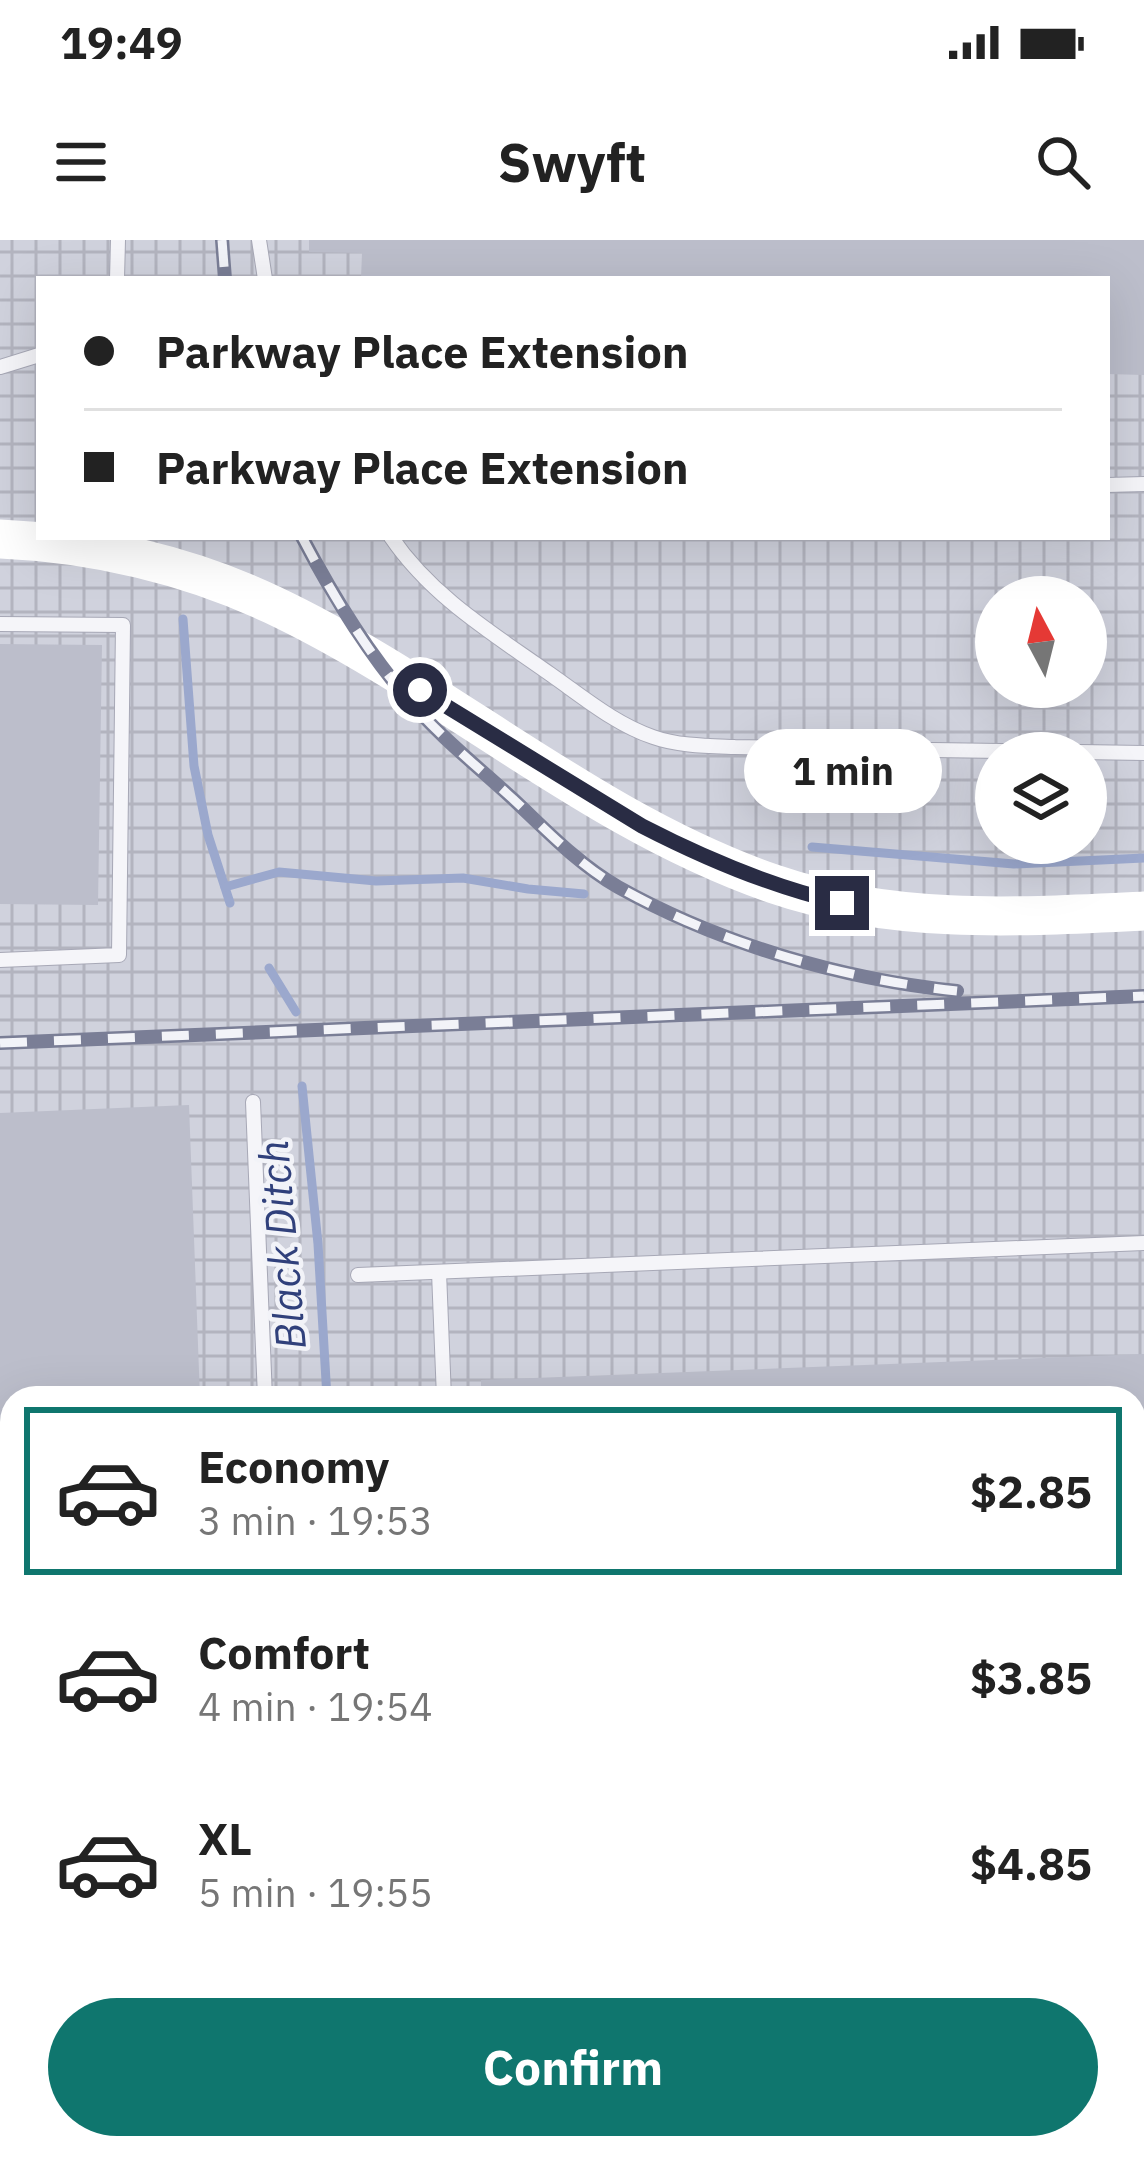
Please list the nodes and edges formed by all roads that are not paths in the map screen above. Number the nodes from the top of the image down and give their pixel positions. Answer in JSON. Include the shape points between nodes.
{"nodes":[{"id":1,"x":118,"y":240,"type":"edge"},
{"id":2,"x":259,"y":240,"type":"edge"},
{"id":3,"x":118,"y":276,"type":"edge"},
{"id":4,"x":265,"y":276,"type":"edge"},
{"id":5,"x":36,"y":356,"type":"edge"},
{"id":6,"x":0,"y":367,"type":"edge"},
{"id":7,"x":1144,"y":484,"type":"edge"},
{"id":8,"x":1110,"y":485,"type":"edge"},
{"id":9,"x":0,"y":539,"type":"edge"},
{"id":10,"x":393,"y":540,"type":"edge"},
{"id":11,"x":0,"y":624,"type":"edge"},
{"id":12,"x":1144,"y":753,"type":"edge"},
{"id":13,"x":1144,"y":911,"type":"edge"},
{"id":14,"x":0,"y":960,"type":"edge"},
{"id":15,"x":253,"y":1102,"type":"dead end"},
{"id":16,"x":1144,"y":1244,"type":"edge"},
{"id":17,"x":439,"y":1271,"type":"junction"},
{"id":18,"x":358,"y":1274,"type":"dead end"},
{"id":19,"x":265,"y":1386,"type":"edge"},
{"id":20,"x":444,"y":1386,"type":"edge"}],
"edges":[{"from":1,"to":3,"type":"lane"},
{"from":2,"to":4,"type":"lane"},
{"from":5,"to":6,"type":"lane"},
{"from":7,"to":8,"type":"lane"},
{"from":9,"to":13,"type":"main road","via":[[155,562],[274,605],[642,826],[776,885],[877,910],[950,916]]},
{"from":10,"to":12,"type":"lane","via":[[459,610],[604,712],[656,738],[735,747]]},
{"from":11,"to":14,"type":"lane","via":[[123,626],[118,956]]},
{"from":15,"to":19,"type":"lane"},
{"from":16,"to":17,"type":"lane"},
{"from":17,"to":18,"type":"lane"},
{"from":17,"to":20,"type":"lane"}]}
